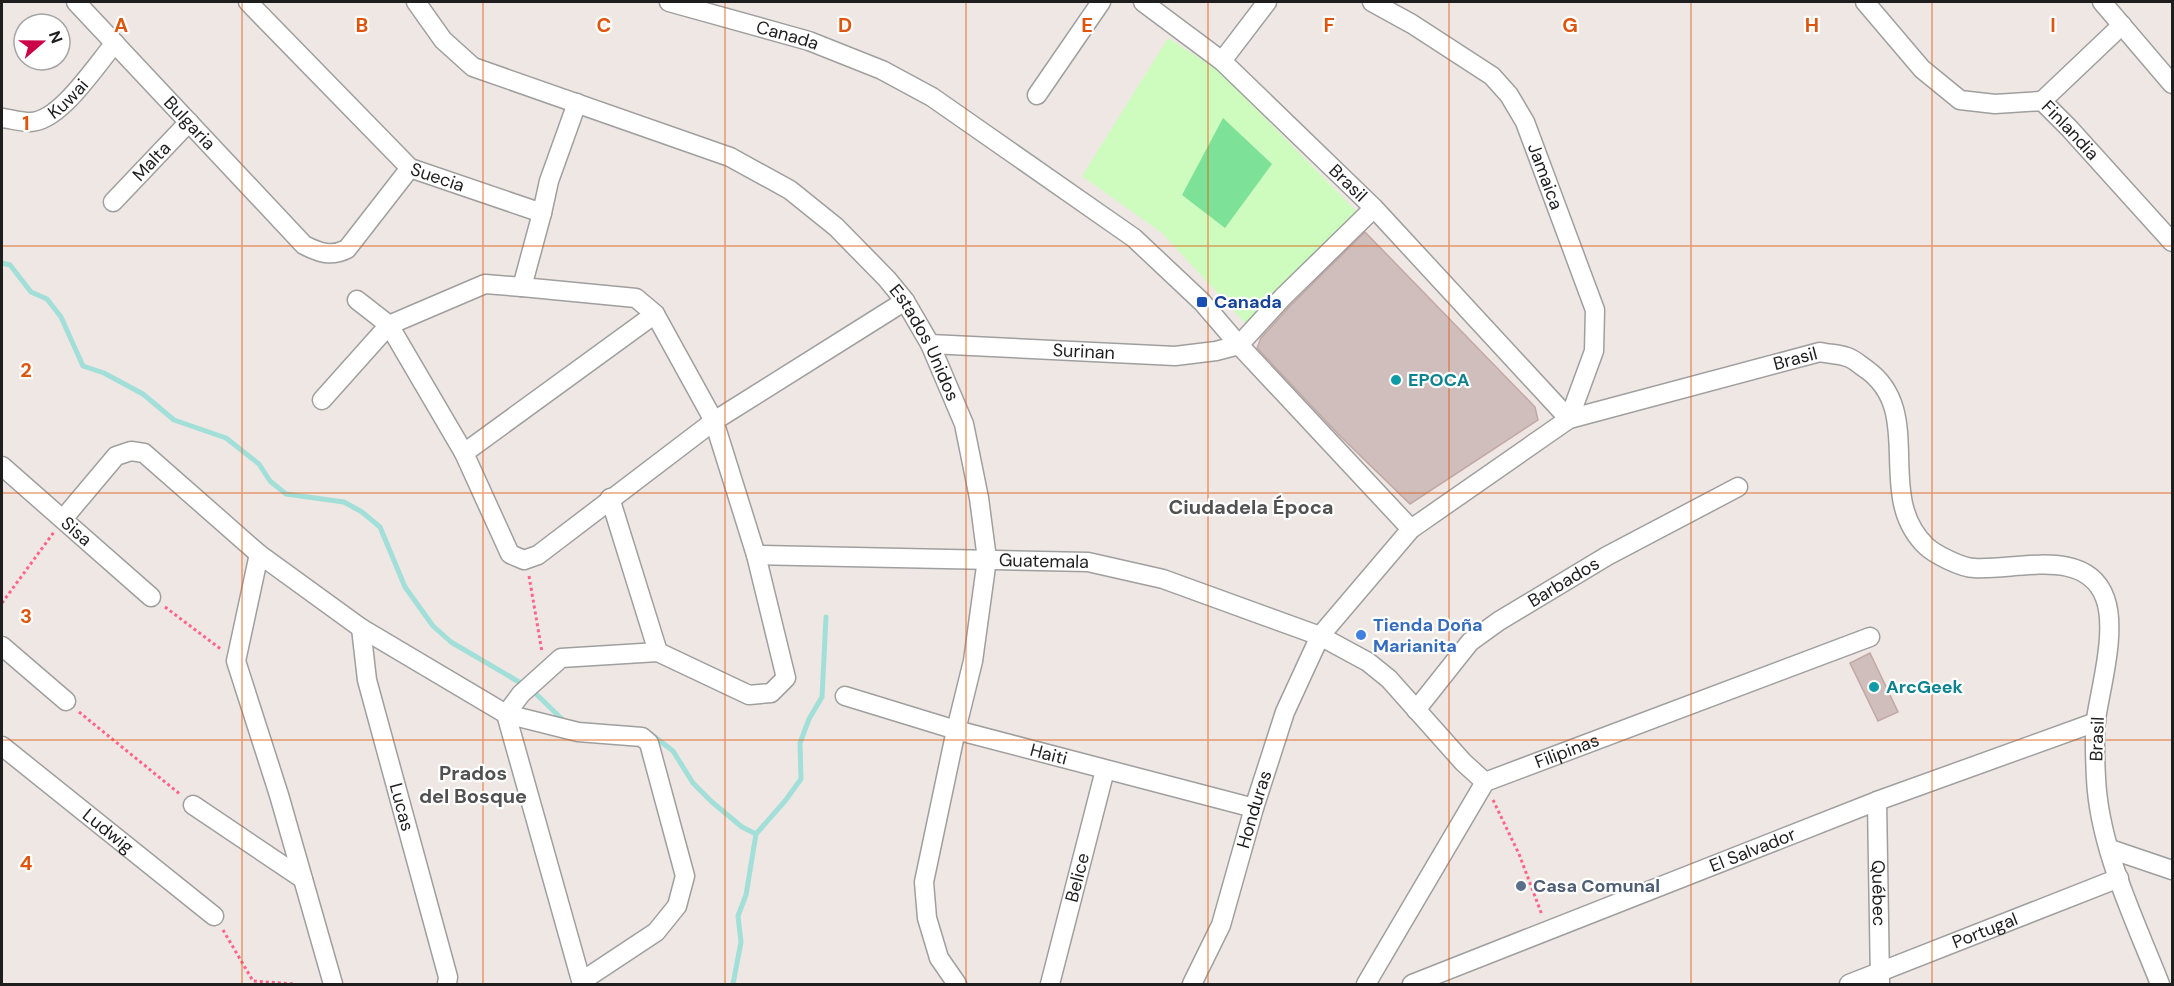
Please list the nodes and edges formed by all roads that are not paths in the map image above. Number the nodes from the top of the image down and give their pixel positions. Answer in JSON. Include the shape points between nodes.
{"nodes":[{"id":1,"x":76,"y":2,"type":"edge"},
{"id":2,"x":248,"y":2,"type":"edge"},
{"id":3,"x":436,"y":2,"type":"edge"},
{"id":4,"x":669,"y":2,"type":"edge"},
{"id":5,"x":1101,"y":2,"type":"edge"},
{"id":6,"x":1143,"y":2,"type":"edge"},
{"id":7,"x":1267,"y":2,"type":"edge"},
{"id":8,"x":1371,"y":2,"type":"edge"},
{"id":9,"x":1865,"y":2,"type":"edge"},
{"id":10,"x":2102,"y":2,"type":"edge"},
{"id":11,"x":416,"y":3,"type":"edge"},
{"id":12,"x":2122,"y":25,"type":"junction"},
{"id":13,"x":115,"y":43,"type":"junction"},
{"id":14,"x":1222,"y":61,"type":"junction"},
{"id":15,"x":2172,"y":84,"type":"edge"},
{"id":16,"x":1037,"y":95,"type":"dead end"},
{"id":17,"x":2042,"y":101,"type":"junction"},
{"id":18,"x":578,"y":103,"type":"junction"},
{"id":19,"x":2,"y":118,"type":"edge"},
{"id":20,"x":189,"y":122,"type":"junction"},
{"id":21,"x":410,"y":168,"type":"junction"},
{"id":22,"x":113,"y":202,"type":"dead end"},
{"id":23,"x":1374,"y":208,"type":"junction"},
{"id":24,"x":542,"y":213,"type":"junction"},
{"id":25,"x":2172,"y":242,"type":"edge"},
{"id":26,"x":522,"y":287,"type":"junction"},
{"id":27,"x":357,"y":300,"type":"dead end"},
{"id":28,"x":905,"y":301,"type":"junction"},
{"id":29,"x":655,"y":314,"type":"junction"},
{"id":30,"x":389,"y":325,"type":"junction"},
{"id":31,"x":930,"y":344,"type":"junction"},
{"id":32,"x":1239,"y":345,"type":"junction"},
{"id":33,"x":322,"y":399,"type":"dead end"},
{"id":34,"x":1569,"y":419,"type":"junction"},
{"id":35,"x":714,"y":421,"type":"junction"},
{"id":36,"x":465,"y":453,"type":"junction"},
{"id":37,"x":2,"y":466,"type":"edge"},
{"id":38,"x":1738,"y":488,"type":"dead end"},
{"id":39,"x":610,"y":498,"type":"junction"},
{"id":40,"x":63,"y":519,"type":"junction"},
{"id":41,"x":1411,"y":529,"type":"junction"},
{"id":42,"x":259,"y":554,"type":"junction"},
{"id":43,"x":756,"y":555,"type":"junction"},
{"id":44,"x":987,"y":559,"type":"junction"},
{"id":45,"x":152,"y":597,"type":"road end"},
{"id":46,"x":361,"y":628,"type":"junction"},
{"id":47,"x":1320,"y":636,"type":"junction"},
{"id":48,"x":1870,"y":637,"type":"dead end"},
{"id":49,"x":2,"y":646,"type":"edge"},
{"id":50,"x":658,"y":652,"type":"junction"},
{"id":51,"x":844,"y":696,"type":"dead end"},
{"id":52,"x":66,"y":701,"type":"road end"},
{"id":53,"x":1416,"y":710,"type":"junction"},
{"id":54,"x":506,"y":714,"type":"junction"},
{"id":55,"x":2096,"y":722,"type":"junction"},
{"id":56,"x":956,"y":730,"type":"junction"},
{"id":57,"x":2,"y":746,"type":"edge"},
{"id":58,"x":1105,"y":770,"type":"junction"},
{"id":59,"x":1485,"y":782,"type":"junction"},
{"id":60,"x":1877,"y":801,"type":"junction"},
{"id":61,"x":193,"y":805,"type":"road end"},
{"id":62,"x":1254,"y":808,"type":"junction"},
{"id":63,"x":2110,"y":849,"type":"junction"},
{"id":64,"x":2172,"y":870,"type":"edge"},
{"id":65,"x":2119,"y":878,"type":"junction"},
{"id":66,"x":303,"y":879,"type":"junction"},
{"id":67,"x":214,"y":916,"type":"road end"},
{"id":68,"x":1880,"y":979,"type":"edge"},
{"id":69,"x":582,"y":983,"type":"edge"},
{"id":70,"x":333,"y":984,"type":"edge"},
{"id":71,"x":447,"y":984,"type":"edge"},
{"id":72,"x":957,"y":984,"type":"edge"},
{"id":73,"x":1050,"y":984,"type":"edge"},
{"id":74,"x":1192,"y":984,"type":"edge"},
{"id":75,"x":1366,"y":984,"type":"edge"},
{"id":76,"x":1412,"y":984,"type":"edge"},
{"id":77,"x":1849,"y":984,"type":"edge"},
{"id":78,"x":2160,"y":984,"type":"edge"}],
"edges":[{"from":1,"to":13,"type":"street","name":"Bulgaria"},
{"from":2,"to":21,"type":"street","name":"Suecia"},
{"from":3,"to":11,"type":"street"},
{"from":4,"to":32,"type":"street","name":"Canada","via":[[809,41],[882,70],[932,97],[1134,238],[1202,302]]},
{"from":5,"to":16,"type":"street"},
{"from":6,"to":14,"type":"street","name":"Brasil"},
{"from":7,"to":14,"type":"street"},
{"from":8,"to":34,"type":"street","name":"Jamaica","via":[[1492,76],[1525,122],[1595,310],[1593,351]]},
{"from":9,"to":17,"type":"street","name":"Finlandia","via":[[1922,69],[1960,100],[1995,104]]},
{"from":10,"to":12,"type":"street"},
{"from":11,"to":18,"type":"street","name":"Estados Unidos","via":[[443,40],[473,67]]},
{"from":12,"to":15,"type":"street"},
{"from":12,"to":17,"type":"street"},
{"from":13,"to":19,"type":"street","name":"Kuwai","via":[[62,107],[48,117],[31,122]]},
{"from":13,"to":20,"type":"street","name":"Bulgaria"},
{"from":14,"to":23,"type":"street","name":"Brasil"},
{"from":17,"to":25,"type":"street","name":"Finlandia"},
{"from":18,"to":24,"type":"street","via":[[549,181]]},
{"from":18,"to":28,"type":"street","name":"Estados Unidos","via":[[730,157],[790,190],[836,227]]},
{"from":20,"to":21,"type":"street","name":"Bulgaria","via":[[304,245],[321,253],[336,254],[347,249]]},
{"from":20,"to":22,"type":"street","name":"Malta"},
{"from":21,"to":24,"type":"street","name":"Suecia"},
{"from":23,"to":32,"type":"street"},
{"from":23,"to":34,"type":"street","name":"Brasil"},
{"from":24,"to":26,"type":"street"},
{"from":26,"to":29,"type":"street","via":[[636,298]]},
{"from":26,"to":30,"type":"street","via":[[485,284]]},
{"from":27,"to":30,"type":"street"},
{"from":28,"to":31,"type":"street","name":"Estados Unidos"},
{"from":28,"to":35,"type":"street"},
{"from":29,"to":35,"type":"street"},
{"from":29,"to":36,"type":"street"},
{"from":30,"to":33,"type":"street"},
{"from":30,"to":36,"type":"street"},
{"from":31,"to":32,"type":"street","name":"Surinan","via":[[1175,356]]},
{"from":31,"to":44,"type":"street","name":"Estados Unidos","via":[[964,424]]},
{"from":32,"to":41,"type":"street","name":"Canada"},
{"from":34,"to":41,"type":"street","name":"Honduras"},
{"from":34,"to":55,"type":"street","name":"Brasil","via":[[1821,352],[1849,357],[1875,375],[1897,415],[1902,504],[1912,530],[1927,548],[1971,568],[2052,564],[2073,567],[2092,577],[2105,598],[2108,621],[2107,658]]},
{"from":35,"to":39,"type":"street"},
{"from":35,"to":43,"type":"street"},
{"from":36,"to":39,"type":"street","via":[[510,554],[524,560],[538,555]]},
{"from":37,"to":40,"type":"street","name":"Sisa"},
{"from":38,"to":53,"type":"street","name":"Barbados","via":[[1607,556],[1499,621],[1470,642]]},
{"from":39,"to":50,"type":"street"},
{"from":40,"to":42,"type":"street","via":[[116,456],[131,451],[144,453]]},
{"from":40,"to":45,"type":"street","name":"Sisa"},
{"from":41,"to":47,"type":"street","name":"Honduras"},
{"from":42,"to":46,"type":"street"},
{"from":42,"to":66,"type":"street","via":[[236,661]]},
{"from":43,"to":44,"type":"street","name":"Guatemala"},
{"from":43,"to":50,"type":"street","via":[[786,678],[771,693],[749,695]]},
{"from":44,"to":47,"type":"street","name":"Guatemala","via":[[1088,562],[1163,579]]},
{"from":44,"to":56,"type":"street","name":"Estados Unidos","via":[[973,661]]},
{"from":46,"to":54,"type":"street"},
{"from":46,"to":71,"type":"street","name":"Lucas","via":[[367,680]]},
{"from":47,"to":53,"type":"street","name":"Guatemala","via":[[1368,662]]},
{"from":47,"to":62,"type":"street","name":"Honduras","via":[[1285,712]]},
{"from":48,"to":59,"type":"street","name":"Filipinas"},
{"from":49,"to":52,"type":"street"},
{"from":50,"to":54,"type":"street","via":[[561,658],[521,694]]},
{"from":51,"to":56,"type":"street","name":"Haiti"},
{"from":53,"to":59,"type":"street","name":"Guatemala"},
{"from":54,"to":69,"type":"street"},
{"from":54,"to":69,"type":"street","via":[[578,732],[642,737],[649,743],[686,876],[677,906],[657,932]]},
{"from":55,"to":60,"type":"street","name":"El Salvador"},
{"from":55,"to":63,"type":"street","name":"Brasil","via":[[2099,816]]},
{"from":56,"to":58,"type":"street","name":"Haiti"},
{"from":56,"to":72,"type":"street","name":"Estados Unidos","via":[[924,882],[927,918],[939,958]]},
{"from":57,"to":67,"type":"street","name":"Ludwig"},
{"from":58,"to":62,"type":"street","name":"Haiti"},
{"from":58,"to":73,"type":"street","name":"Belice"},
{"from":59,"to":75,"type":"street"},
{"from":60,"to":68,"type":"street","name":"Québec"},
{"from":60,"to":76,"type":"street","name":"El Salvador"},
{"from":61,"to":66,"type":"street"},
{"from":62,"to":74,"type":"street","name":"Honduras","via":[[1221,925]]},
{"from":63,"to":64,"type":"street"},
{"from":63,"to":65,"type":"street","name":"Brasil"},
{"from":65,"to":68,"type":"street","name":"Portugal"},
{"from":65,"to":78,"type":"street","name":"Brasil"},
{"from":66,"to":70,"type":"street"},
{"from":68,"to":77,"type":"street","name":"Portugal"}]}
